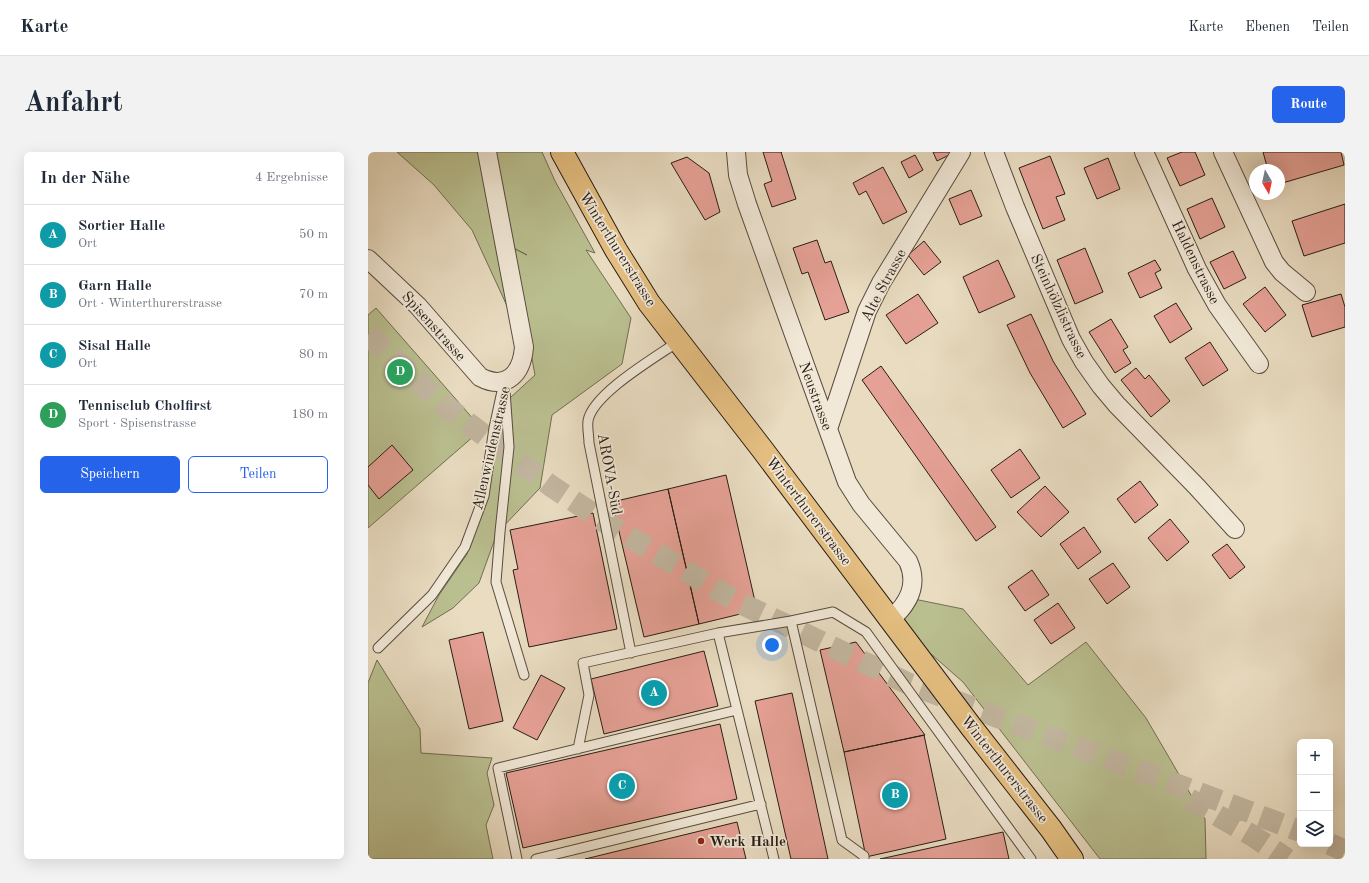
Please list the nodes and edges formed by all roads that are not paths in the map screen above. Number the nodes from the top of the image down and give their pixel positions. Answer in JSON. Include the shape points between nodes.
{"nodes":[{"id":1,"x":487,"y":152,"type":"edge"},
{"id":2,"x":562,"y":152,"type":"edge"},
{"id":3,"x":736,"y":152,"type":"edge"},
{"id":4,"x":961,"y":152,"type":"edge"},
{"id":5,"x":1144,"y":152,"type":"edge"},
{"id":6,"x":1223,"y":152,"type":"edge"},
{"id":7,"x":998,"y":156,"type":"edge"},
{"id":8,"x":368,"y":259,"type":"edge"},
{"id":9,"x":1306,"y":292,"type":"dead end"},
{"id":10,"x":679,"y":341,"type":"junction"},
{"id":11,"x":1259,"y":364,"type":"dead end"},
{"id":12,"x":504,"y":382,"type":"junction"},
{"id":13,"x":828,"y":429,"type":"junction"},
{"id":14,"x":1235,"y":529,"type":"dead end"},
{"id":15,"x":890,"y":619,"type":"junction"},
{"id":16,"x":791,"y":621,"type":"junction"},
{"id":17,"x":718,"y":633,"type":"junction"},
{"id":18,"x":378,"y":648,"type":"dead end"},
{"id":19,"x":630,"y":653,"type":"junction"},
{"id":20,"x":524,"y":675,"type":"dead end"},
{"id":21,"x":737,"y":710,"type":"junction"},
{"id":22,"x":578,"y":749,"type":"junction"},
{"id":23,"x":761,"y":804,"type":"junction"},
{"id":24,"x":517,"y":859,"type":"edge"},
{"id":25,"x":536,"y":859,"type":"edge"},
{"id":26,"x":774,"y":859,"type":"edge"},
{"id":27,"x":864,"y":859,"type":"edge"},
{"id":28,"x":1031,"y":859,"type":"edge"},
{"id":29,"x":1072,"y":859,"type":"edge"}],
"edges":[{"from":1,"to":12,"type":"street","name":"Allenwindenstrasse","via":[[524,347],[523,361],[514,375]]},
{"from":2,"to":10,"type":"main road","name":"Winterthurerstrasse","via":[[616,250],[649,303]]},
{"from":3,"to":13,"type":"street","name":"Neustrasse","via":[[738,175],[747,204]]},
{"from":4,"to":13,"type":"street","name":"Alte Strasse","via":[[867,310]]},
{"from":5,"to":11,"type":"street","name":"Haldenstrasse","via":[[1197,269],[1217,305]]},
{"from":6,"to":9,"type":"street","via":[[1274,262]]},
{"from":7,"to":14,"type":"street","name":"Steinhölzlistrasse","via":[[1014,207],[1084,362],[1117,405],[1197,486]]},
{"from":8,"to":12,"type":"street","name":"Spisenstrasse","via":[[418,306],[480,377],[490,382]]},
{"from":10,"to":15,"type":"main road","name":"Winterthurerstrasse"},
{"from":10,"to":19,"type":"lane","name":"AROVA-Süd","via":[[616,384],[596,404],[588,420],[589,443]]},
{"from":12,"to":18,"type":"lane","name":"Allenwindenstrasse","via":[[484,496],[465,547],[432,595]]},
{"from":12,"to":20,"type":"lane","via":[[509,447],[496,582]]},
{"from":13,"to":15,"type":"street","name":"Neustrasse","via":[[848,482],[861,504],[908,561],[912,571],[909,598],[902,609]]},
{"from":15,"to":29,"type":"main road","name":"Winterthurerstrasse"},
{"from":16,"to":17,"type":"lane"},
{"from":16,"to":27,"type":"lane","via":[[842,840],[864,856]]},
{"from":16,"to":28,"type":"lane","via":[[833,612],[866,632]]},
{"from":17,"to":19,"type":"lane"},
{"from":17,"to":21,"type":"lane"},
{"from":19,"to":22,"type":"lane","via":[[583,663],[589,695]]},
{"from":21,"to":22,"type":"lane"},
{"from":21,"to":23,"type":"lane"},
{"from":22,"to":24,"type":"lane","via":[[498,768]]},
{"from":23,"to":25,"type":"lane"},
{"from":23,"to":26,"type":"lane"}]}
